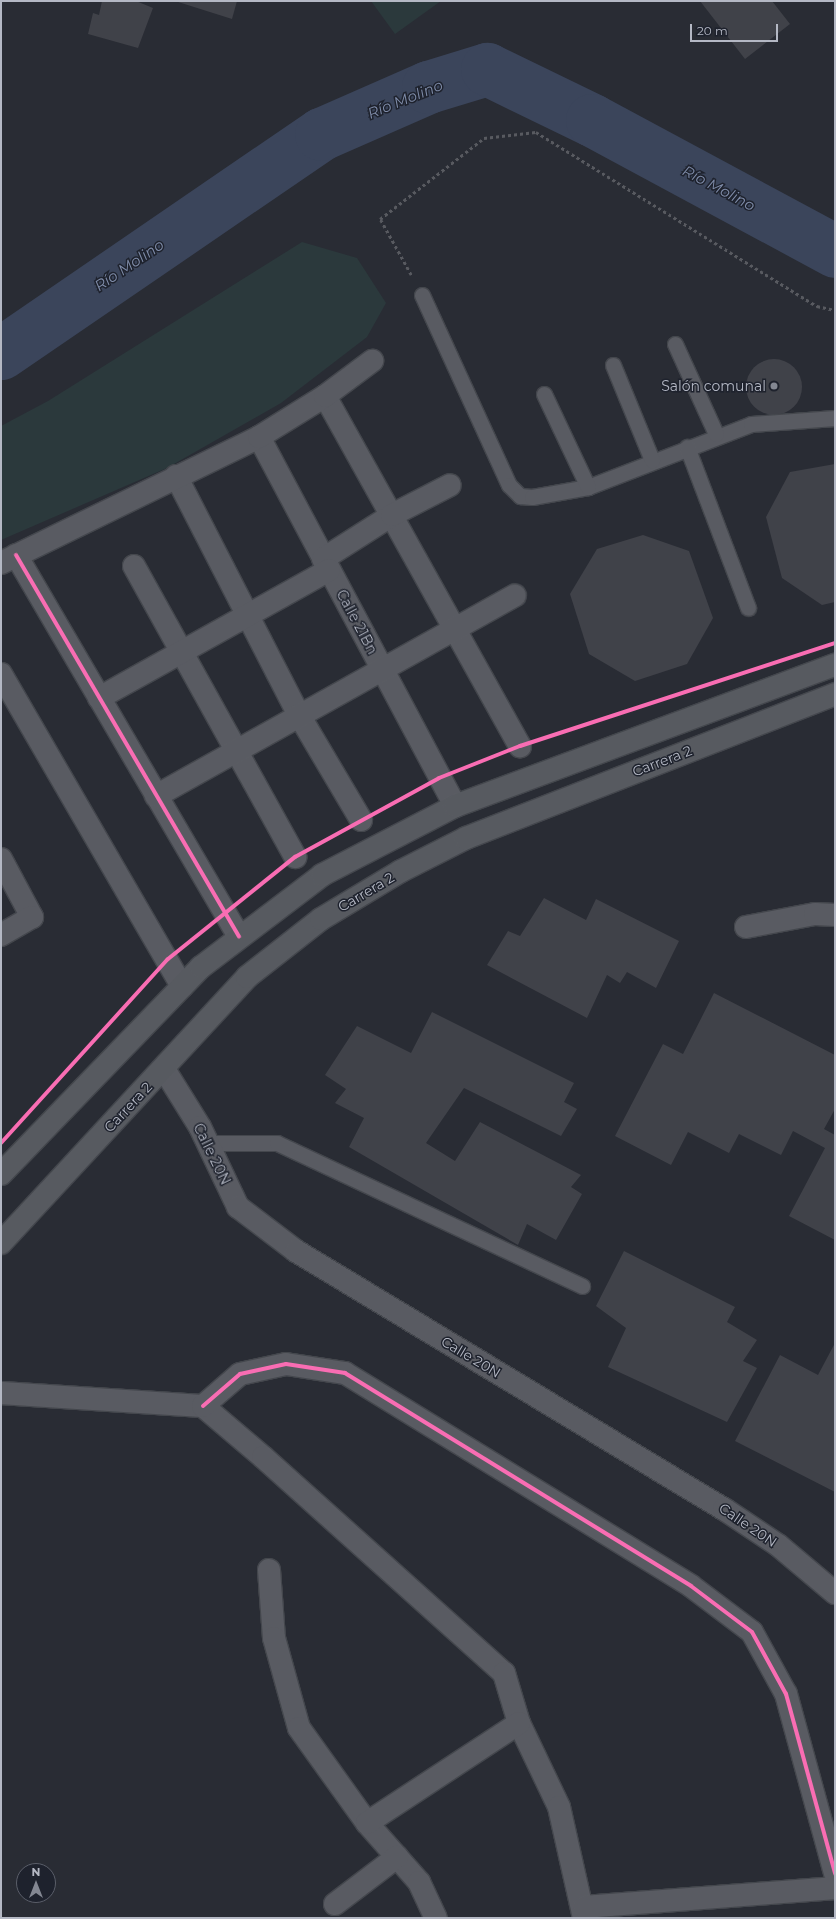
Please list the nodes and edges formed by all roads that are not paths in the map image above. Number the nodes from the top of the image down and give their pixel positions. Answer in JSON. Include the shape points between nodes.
{"nodes":[{"id":1,"x":422,"y":295,"type":"road end"},
{"id":2,"x":675,"y":344,"type":"dead end"},
{"id":3,"x":372,"y":361,"type":"dead end"},
{"id":4,"x":613,"y":365,"type":"dead end"},
{"id":5,"x":544,"y":394,"type":"dead end"},
{"id":6,"x":325,"y":396,"type":"junction"},
{"id":7,"x":835,"y":418,"type":"edge"},
{"id":8,"x":716,"y":434,"type":"junction"},
{"id":9,"x":258,"y":437,"type":"junction"},
{"id":10,"x":687,"y":447,"type":"junction"},
{"id":11,"x":652,"y":460,"type":"junction"},
{"id":12,"x":176,"y":476,"type":"junction"},
{"id":13,"x":450,"y":485,"type":"dead end"},
{"id":14,"x":588,"y":486,"type":"junction"},
{"id":15,"x":392,"y":515,"type":"junction"},
{"id":16,"x":8,"y":559,"type":"edge"},
{"id":17,"x":326,"y":565,"type":"junction"},
{"id":18,"x":134,"y":566,"type":"dead end"},
{"id":19,"x":515,"y":595,"type":"dead end"},
{"id":20,"x":748,"y":608,"type":"dead end"},
{"id":21,"x":248,"y":615,"type":"junction"},
{"id":22,"x":455,"y":628,"type":"junction"},
{"id":23,"x":182,"y":652,"type":"junction"},
{"id":24,"x":835,"y":665,"type":"edge"},
{"id":25,"x":382,"y":669,"type":"junction"},
{"id":26,"x":1,"y":674,"type":"edge"},
{"id":27,"x":835,"y":694,"type":"edge"},
{"id":28,"x":99,"y":698,"type":"junction"},
{"id":29,"x":299,"y":715,"type":"junction"},
{"id":30,"x":520,"y":746,"type":"dead end"},
{"id":31,"x":237,"y":750,"type":"junction"},
{"id":32,"x":156,"y":796,"type":"junction"},
{"id":33,"x":455,"y":806,"type":"junction"},
{"id":34,"x":361,"y":820,"type":"dead end"},
{"id":35,"x":295,"y":858,"type":"dead end"},
{"id":36,"x":1,"y":859,"type":"edge"},
{"id":37,"x":835,"y":915,"type":"edge"},
{"id":38,"x":746,"y":927,"type":"dead end"},
{"id":39,"x":1,"y":935,"type":"edge"},
{"id":40,"x":239,"y":937,"type":"junction"},
{"id":41,"x":182,"y":986,"type":"junction"},
{"id":42,"x":164,"y":1069,"type":"junction"},
{"id":43,"x":208,"y":1143,"type":"junction"},
{"id":44,"x":1,"y":1174,"type":"edge"},
{"id":45,"x":1,"y":1243,"type":"edge"},
{"id":46,"x":582,"y":1286,"type":"dead end"},
{"id":47,"x":1,"y":1392,"type":"edge"},
{"id":48,"x":203,"y":1406,"type":"junction"},
{"id":49,"x":269,"y":1570,"type":"dead end"},
{"id":50,"x":835,"y":1593,"type":"edge"},
{"id":51,"x":519,"y":1723,"type":"junction"},
{"id":52,"x":367,"y":1823,"type":"junction"},
{"id":53,"x":397,"y":1857,"type":"junction"},
{"id":54,"x":835,"y":1873,"type":"edge"},
{"id":55,"x":835,"y":1888,"type":"edge"},
{"id":56,"x":335,"y":1904,"type":"dead end"},
{"id":57,"x":584,"y":1913,"type":"edge"},
{"id":58,"x":436,"y":1918,"type":"edge"}],
"edges":[{"from":1,"to":14,"type":"lane","via":[[509,485],[520,496],[532,497]]},
{"from":2,"to":8,"type":"lane"},
{"from":3,"to":6,"type":"street"},
{"from":4,"to":11,"type":"lane"},
{"from":5,"to":14,"type":"lane"},
{"from":6,"to":9,"type":"street"},
{"from":6,"to":15,"type":"street"},
{"from":7,"to":8,"type":"lane","via":[[751,424]]},
{"from":8,"to":10,"type":"lane"},
{"from":9,"to":12,"type":"street"},
{"from":9,"to":17,"type":"street","name":"Calle 21Bn"},
{"from":10,"to":11,"type":"lane"},
{"from":10,"to":20,"type":"lane"},
{"from":11,"to":14,"type":"lane"},
{"from":12,"to":16,"type":"street"},
{"from":12,"to":21,"type":"street"},
{"from":13,"to":15,"type":"street"},
{"from":15,"to":17,"type":"street"},
{"from":15,"to":22,"type":"street"},
{"from":16,"to":28,"type":"street"},
{"from":17,"to":21,"type":"street"},
{"from":17,"to":25,"type":"street","name":"Calle 21Bn"},
{"from":18,"to":23,"type":"street"},
{"from":19,"to":22,"type":"street"},
{"from":21,"to":23,"type":"street"},
{"from":21,"to":29,"type":"street"},
{"from":22,"to":25,"type":"street"},
{"from":22,"to":30,"type":"street"},
{"from":23,"to":28,"type":"street"},
{"from":23,"to":31,"type":"street"},
{"from":24,"to":33,"type":"main road"},
{"from":25,"to":29,"type":"street"},
{"from":25,"to":33,"type":"street","name":"Calle 21Bn"},
{"from":26,"to":41,"type":"street"},
{"from":27,"to":42,"type":"main road","name":"Carrera 2","via":[[466,838],[401,871],[321,919],[247,977]]},
{"from":28,"to":32,"type":"street"},
{"from":29,"to":31,"type":"street"},
{"from":29,"to":34,"type":"street"},
{"from":31,"to":32,"type":"street"},
{"from":31,"to":35,"type":"street"},
{"from":32,"to":40,"type":"street"},
{"from":33,"to":40,"type":"main road","via":[[322,874]]},
{"from":36,"to":39,"type":"street","via":[[32,917]]},
{"from":37,"to":38,"type":"street","via":[[815,914]]},
{"from":40,"to":41,"type":"main road"},
{"from":41,"to":44,"type":"main road"},
{"from":42,"to":43,"type":"street","name":"Calle 20N"},
{"from":42,"to":45,"type":"main road","name":"Carrera 2"},
{"from":43,"to":46,"type":"lane","via":[[277,1143]]},
{"from":43,"to":50,"type":"street","name":"Calle 20N","via":[[238,1208],[296,1251],[724,1509],[778,1545]]},
{"from":47,"to":48,"type":"street"},
{"from":48,"to":51,"type":"street","via":[[504,1674]]},
{"from":48,"to":54,"type":"street","via":[[240,1374],[286,1364],[345,1373],[691,1586],[752,1632],[786,1694]]},
{"from":49,"to":52,"type":"street","via":[[274,1638],[299,1728]]},
{"from":51,"to":52,"type":"street"},
{"from":51,"to":57,"type":"street","via":[[559,1807]]},
{"from":52,"to":53,"type":"street"},
{"from":53,"to":56,"type":"street"},
{"from":53,"to":58,"type":"street","via":[[419,1882]]},
{"from":55,"to":57,"type":"street"}]}
